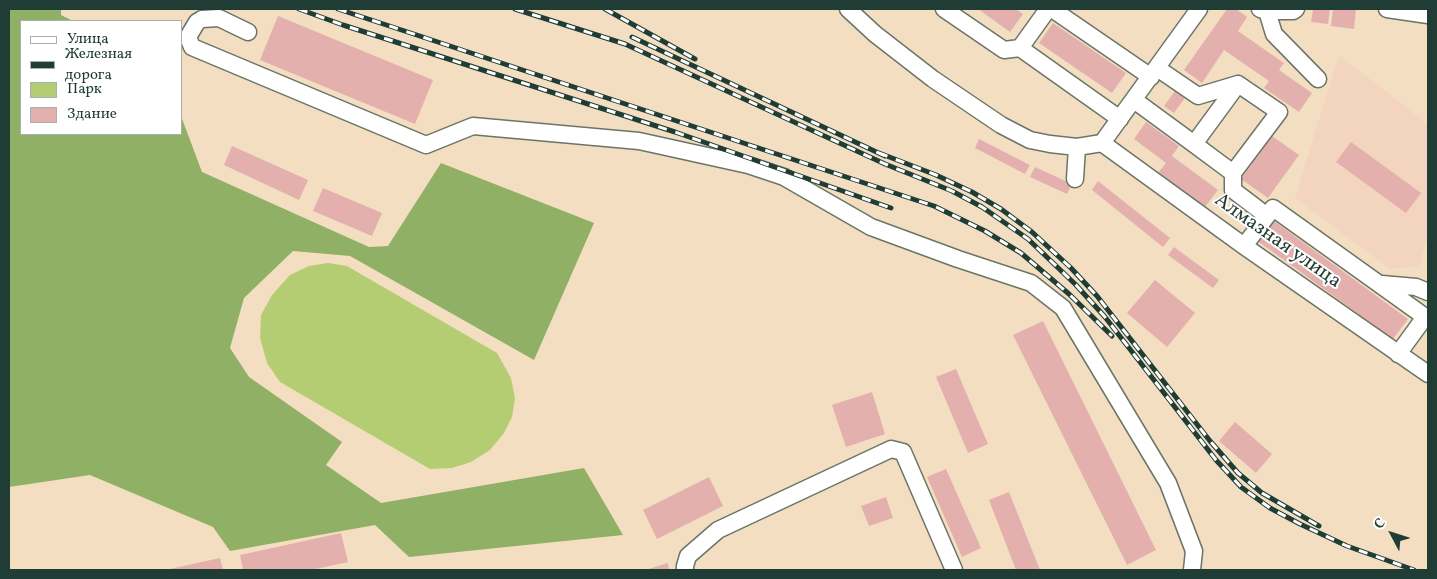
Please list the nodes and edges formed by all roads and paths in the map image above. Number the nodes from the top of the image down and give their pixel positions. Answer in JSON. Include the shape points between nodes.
{"nodes":[{"id":1,"x":848,"y":9,"type":"edge"},
{"id":2,"x":944,"y":9,"type":"edge"},
{"id":3,"x":1048,"y":9,"type":"edge"},
{"id":4,"x":1052,"y":9,"type":"edge"},
{"id":5,"x":1199,"y":9,"type":"edge"},
{"id":6,"x":1296,"y":9,"type":"edge"},
{"id":7,"x":1387,"y":9,"type":"edge"},
{"id":8,"x":1263,"y":10,"type":"edge"},
{"id":9,"x":1428,"y":16,"type":"edge"},
{"id":10,"x":248,"y":32,"type":"dead end"},
{"id":11,"x":1020,"y":48,"type":"junction"},
{"id":12,"x":1154,"y":72,"type":"junction"},
{"id":13,"x":1318,"y":79,"type":"dead end"},
{"id":14,"x":1238,"y":84,"type":"junction"},
{"id":15,"x":1134,"y":100,"type":"junction"},
{"id":16,"x":1120,"y":118,"type":"junction"},
{"id":17,"x":1102,"y":143,"type":"junction"},
{"id":18,"x":1194,"y":144,"type":"junction"},
{"id":19,"x":1077,"y":147,"type":"junction"},
{"id":20,"x":1233,"y":173,"type":"junction"},
{"id":21,"x":1075,"y":179,"type":"dead end"},
{"id":22,"x":1267,"y":216,"type":"junction"},
{"id":23,"x":1244,"y":246,"type":"junction"},
{"id":24,"x":1380,"y":284,"type":"junction"},
{"id":25,"x":1428,"y":292,"type":"edge"},
{"id":26,"x":1427,"y":318,"type":"edge"},
{"id":27,"x":1398,"y":354,"type":"junction"},
{"id":28,"x":1428,"y":374,"type":"edge"},
{"id":29,"x":685,"y":570,"type":"edge"},
{"id":30,"x":954,"y":570,"type":"edge"},
{"id":31,"x":1192,"y":570,"type":"edge"}],
"edges":[{"from":1,"to":19,"type":"street","via":[[933,79],[1001,125],[1030,140]]},
{"from":2,"to":11,"type":"street","via":[[1004,50]]},
{"from":3,"to":11,"type":"street"},
{"from":4,"to":12,"type":"street"},
{"from":5,"to":12,"type":"street"},
{"from":6,"to":8,"type":"street"},
{"from":7,"to":9,"type":"street"},
{"from":8,"to":13,"type":"street","via":[[1274,34]]},
{"from":10,"to":31,"type":"street","via":[[219,18],[202,19],[196,22],[188,37],[192,47],[426,145],[473,126],[639,141],[748,165],[784,177],[871,227],[1031,283],[1063,308],[1168,483],[1194,551]]},
{"from":11,"to":16,"type":"street"},
{"from":12,"to":14,"type":"street","via":[[1198,96]]},
{"from":12,"to":15,"type":"street"},
{"from":14,"to":18,"type":"street"},
{"from":14,"to":20,"type":"street","via":[[1279,112]]},
{"from":15,"to":16,"type":"street"},
{"from":15,"to":18,"type":"street"},
{"from":16,"to":17,"type":"street"},
{"from":17,"to":19,"type":"street"},
{"from":17,"to":23,"type":"street","name":"Алмазная улица"},
{"from":18,"to":20,"type":"street"},
{"from":19,"to":21,"type":"street"},
{"from":20,"to":22,"type":"street","via":[[1233,190]]},
{"from":22,"to":23,"type":"street"},
{"from":22,"to":24,"type":"street","via":[[1272,208]]},
{"from":23,"to":27,"type":"street","name":"Алмазная улица"},
{"from":24,"to":25,"type":"street","via":[[1416,287]]},
{"from":24,"to":26,"type":"street"},
{"from":26,"to":27,"type":"street"},
{"from":27,"to":28,"type":"street","name":"Алмазная улица"},
{"from":29,"to":30,"type":"street","via":[[688,556],[718,530],[892,449],[903,452]]}]}
